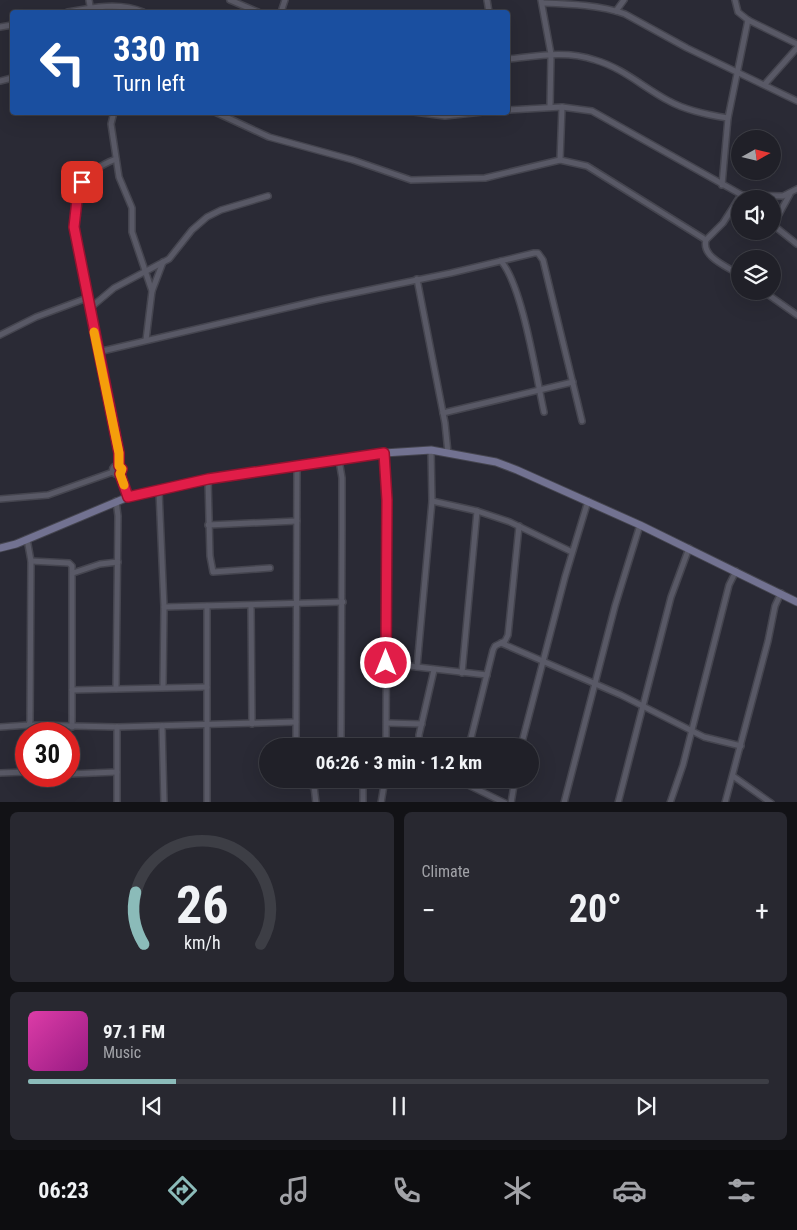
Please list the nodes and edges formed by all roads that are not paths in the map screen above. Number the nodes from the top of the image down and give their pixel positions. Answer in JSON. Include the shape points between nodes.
{"nodes":[{"id":1,"x":89,"y":0,"type":"edge"},
{"id":2,"x":230,"y":0,"type":"edge"},
{"id":3,"x":624,"y":0,"type":"edge"},
{"id":4,"x":735,"y":0,"type":"edge"},
{"id":5,"x":541,"y":1,"type":"edge"},
{"id":6,"x":91,"y":10,"type":"edge"},
{"id":7,"x":135,"y":10,"type":"edge"},
{"id":8,"x":253,"y":10,"type":"edge"},
{"id":9,"x":616,"y":11,"type":"junction"},
{"id":10,"x":748,"y":20,"type":"junction"},
{"id":11,"x":797,"y":46,"type":"edge"},
{"id":12,"x":550,"y":54,"type":"junction"},
{"id":13,"x":510,"y":59,"type":"edge"},
{"id":14,"x":738,"y":71,"type":"junction"},
{"id":15,"x":765,"y":84,"type":"junction"},
{"id":16,"x":797,"y":101,"type":"edge"},
{"id":17,"x":550,"y":107,"type":"junction"},
{"id":18,"x":562,"y":107,"type":"junction"},
{"id":19,"x":510,"y":110,"type":"edge"},
{"id":20,"x":113,"y":115,"type":"edge"},
{"id":21,"x":221,"y":115,"type":"edge"},
{"id":22,"x":422,"y":115,"type":"edge"},
{"id":23,"x":454,"y":115,"type":"edge"},
{"id":24,"x":728,"y":118,"type":"junction"},
{"id":25,"x":116,"y":159,"type":"junction"},
{"id":26,"x":560,"y":160,"type":"junction"},
{"id":27,"x":722,"y":185,"type":"junction"},
{"id":28,"x":797,"y":189,"type":"edge"},
{"id":29,"x":732,"y":190,"type":"edge"},
{"id":30,"x":791,"y":193,"type":"junction"},
{"id":31,"x":268,"y":196,"type":"dead end"},
{"id":32,"x":781,"y":196,"type":"edge"},
{"id":33,"x":731,"y":210,"type":"edge"},
{"id":34,"x":706,"y":240,"type":"junction"},
{"id":35,"x":797,"y":244,"type":"edge"},
{"id":36,"x":501,"y":261,"type":"junction"},
{"id":37,"x":163,"y":262,"type":"junction"},
{"id":38,"x":731,"y":269,"type":"edge"},
{"id":39,"x":145,"y":271,"type":"junction"},
{"id":40,"x":417,"y":279,"type":"junction"},
{"id":41,"x":152,"y":291,"type":"junction"},
{"id":42,"x":87,"y":298,"type":"junction"},
{"id":43,"x":776,"y":300,"type":"edge"},
{"id":44,"x":89,"y":309,"type":"junction"},
{"id":45,"x":797,"y":315,"type":"edge"},
{"id":46,"x":0,"y":334,"type":"edge"},
{"id":47,"x":146,"y":340,"type":"junction"},
{"id":48,"x":98,"y":352,"type":"junction"},
{"id":49,"x":573,"y":382,"type":"junction"},
{"id":50,"x":539,"y":390,"type":"junction"},
{"id":51,"x":544,"y":412,"type":"dead end"},
{"id":52,"x":443,"y":413,"type":"junction"},
{"id":53,"x":582,"y":421,"type":"dead end"},
{"id":54,"x":431,"y":450,"type":"junction"},
{"id":55,"x":384,"y":453,"type":"junction"},
{"id":56,"x":448,"y":453,"type":"junction"},
{"id":57,"x":339,"y":460,"type":"junction"},
{"id":58,"x":119,"y":466,"type":"junction"},
{"id":59,"x":297,"y":466,"type":"junction"},
{"id":60,"x":113,"y":472,"type":"junction"},
{"id":61,"x":120,"y":474,"type":"junction"},
{"id":62,"x":208,"y":479,"type":"junction"},
{"id":63,"x":159,"y":491,"type":"junction"},
{"id":64,"x":128,"y":497,"type":"junction"},
{"id":65,"x":0,"y":499,"type":"edge"},
{"id":66,"x":116,"y":501,"type":"junction"},
{"id":67,"x":432,"y":501,"type":"junction"},
{"id":68,"x":588,"y":501,"type":"junction"},
{"id":69,"x":477,"y":511,"type":"junction"},
{"id":70,"x":297,"y":521,"type":"junction"},
{"id":71,"x":640,"y":524,"type":"junction"},
{"id":72,"x":208,"y":526,"type":"junction"},
{"id":73,"x":519,"y":526,"type":"junction"},
{"id":74,"x":27,"y":539,"type":"junction"},
{"id":75,"x":0,"y":548,"type":"edge"},
{"id":76,"x":689,"y":548,"type":"junction"},
{"id":77,"x":572,"y":552,"type":"junction"},
{"id":78,"x":31,"y":561,"type":"junction"},
{"id":79,"x":118,"y":562,"type":"junction"},
{"id":80,"x":270,"y":568,"type":"dead end"},
{"id":81,"x":736,"y":570,"type":"junction"},
{"id":82,"x":73,"y":573,"type":"junction"},
{"id":83,"x":780,"y":593,"type":"junction"},
{"id":84,"x":342,"y":602,"type":"junction"},
{"id":85,"x":797,"y":602,"type":"edge"},
{"id":86,"x":296,"y":603,"type":"junction"},
{"id":87,"x":251,"y":605,"type":"junction"},
{"id":88,"x":207,"y":606,"type":"junction"},
{"id":89,"x":164,"y":607,"type":"junction"},
{"id":90,"x":502,"y":643,"type":"junction"},
{"id":91,"x":543,"y":660,"type":"junction"},
{"id":92,"x":386,"y":663,"type":"junction"},
{"id":93,"x":417,"y":667,"type":"junction"},
{"id":94,"x":434,"y":670,"type":"junction"},
{"id":95,"x":462,"y":673,"type":"junction"},
{"id":96,"x":487,"y":675,"type":"junction"},
{"id":97,"x":594,"y":684,"type":"junction"},
{"id":98,"x":163,"y":687,"type":"junction"},
{"id":99,"x":207,"y":687,"type":"junction"},
{"id":100,"x":116,"y":688,"type":"junction"},
{"id":101,"x":72,"y":690,"type":"junction"},
{"id":102,"x":642,"y":705,"type":"junction"},
{"id":103,"x":29,"y":722,"type":"edge"},
{"id":104,"x":72,"y":722,"type":"edge"},
{"id":105,"x":296,"y":722,"type":"junction"},
{"id":106,"x":387,"y":723,"type":"junction"},
{"id":107,"x":252,"y":724,"type":"junction"},
{"id":108,"x":422,"y":724,"type":"junction"},
{"id":109,"x":207,"y":725,"type":"junction"},
{"id":110,"x":15,"y":726,"type":"edge"},
{"id":111,"x":162,"y":726,"type":"junction"},
{"id":112,"x":0,"y":727,"type":"edge"},
{"id":113,"x":80,"y":727,"type":"edge"},
{"id":114,"x":117,"y":727,"type":"junction"},
{"id":115,"x":692,"y":729,"type":"junction"},
{"id":116,"x":296,"y":738,"type":"edge"},
{"id":117,"x":341,"y":738,"type":"edge"},
{"id":118,"x":386,"y":738,"type":"edge"},
{"id":119,"x":421,"y":738,"type":"edge"},
{"id":120,"x":471,"y":738,"type":"edge"},
{"id":121,"x":523,"y":738,"type":"edge"},
{"id":122,"x":741,"y":746,"type":"junction"},
{"id":123,"x":15,"y":772,"type":"edge"},
{"id":124,"x":117,"y":772,"type":"junction"},
{"id":125,"x":0,"y":773,"type":"edge"},
{"id":126,"x":80,"y":774,"type":"edge"},
{"id":127,"x":733,"y":776,"type":"junction"},
{"id":128,"x":314,"y":788,"type":"edge"},
{"id":129,"x":363,"y":788,"type":"dead end"},
{"id":130,"x":383,"y":788,"type":"edge"},
{"id":131,"x":475,"y":788,"type":"edge"},
{"id":132,"x":513,"y":788,"type":"edge"},
{"id":133,"x":117,"y":802,"type":"edge"},
{"id":134,"x":164,"y":802,"type":"edge"},
{"id":135,"x":207,"y":802,"type":"edge"},
{"id":136,"x":316,"y":802,"type":"edge"},
{"id":137,"x":363,"y":802,"type":"edge"},
{"id":138,"x":381,"y":802,"type":"edge"},
{"id":139,"x":506,"y":802,"type":"edge"},
{"id":140,"x":511,"y":802,"type":"edge"},
{"id":141,"x":564,"y":802,"type":"edge"},
{"id":142,"x":618,"y":802,"type":"edge"},
{"id":143,"x":670,"y":802,"type":"edge"},
{"id":144,"x":725,"y":802,"type":"edge"},
{"id":145,"x":771,"y":802,"type":"edge"}],
"edges":[{"from":1,"to":6,"type":"street"},
{"from":2,"to":8,"type":"street"},
{"from":3,"to":9,"type":"street"},
{"from":4,"to":10,"type":"street","via":[[738,12]]},
{"from":5,"to":9,"type":"street"},
{"from":5,"to":12,"type":"street"},
{"from":6,"to":7,"type":"street","via":[[123,7]]},
{"from":9,"to":14,"type":"street"},
{"from":10,"to":11,"type":"street"},
{"from":10,"to":14,"type":"street"},
{"from":11,"to":15,"type":"street"},
{"from":12,"to":13,"type":"street"},
{"from":12,"to":17,"type":"street"},
{"from":12,"to":24,"type":"street","via":[[570,54],[596,60],[682,107]]},
{"from":14,"to":15,"type":"street"},
{"from":14,"to":24,"type":"street"},
{"from":15,"to":16,"type":"street"},
{"from":17,"to":18,"type":"street"},
{"from":17,"to":19,"type":"street"},
{"from":18,"to":26,"type":"street"},
{"from":18,"to":27,"type":"street","via":[[592,111]]},
{"from":20,"to":25,"type":"street","via":[[111,124]]},
{"from":21,"to":26,"type":"street","via":[[269,137],[412,180],[485,178]]},
{"from":22,"to":23,"type":"street"},
{"from":24,"to":27,"type":"street"},
{"from":25,"to":39,"type":"street","via":[[121,186],[132,208],[132,232]]},
{"from":25,"to":42,"type":"street","via":[[93,171],[78,191],[73,221]]},
{"from":26,"to":34,"type":"street","via":[[587,166]]},
{"from":27,"to":29,"type":"street"},
{"from":28,"to":30,"type":"street"},
{"from":30,"to":32,"type":"street"},
{"from":30,"to":35,"type":"street","via":[[772,225]]},
{"from":31,"to":37,"type":"street","via":[[207,217]]},
{"from":33,"to":34,"type":"street"},
{"from":34,"to":38,"type":"street","via":[[706,250],[710,255]]},
{"from":36,"to":40,"type":"street"},
{"from":36,"to":49,"type":"street","via":[[534,253],[543,260]]},
{"from":36,"to":50,"type":"street","via":[[515,288]]},
{"from":37,"to":39,"type":"street"},
{"from":37,"to":41,"type":"street"},
{"from":39,"to":41,"type":"street"},
{"from":39,"to":44,"type":"street","via":[[114,288]]},
{"from":40,"to":47,"type":"street"},
{"from":40,"to":52,"type":"street"},
{"from":41,"to":47,"type":"street"},
{"from":42,"to":44,"type":"street"},
{"from":42,"to":46,"type":"street","via":[[36,316]]},
{"from":43,"to":45,"type":"street"},
{"from":44,"to":48,"type":"street"},
{"from":47,"to":48,"type":"street"},
{"from":48,"to":58,"type":"street"},
{"from":49,"to":50,"type":"street"},
{"from":49,"to":53,"type":"street"},
{"from":50,"to":51,"type":"street"},
{"from":50,"to":52,"type":"street"},
{"from":52,"to":56,"type":"street"},
{"from":54,"to":55,"type":"street"},
{"from":54,"to":56,"type":"street"},
{"from":54,"to":67,"type":"street"},
{"from":55,"to":57,"type":"street"},
{"from":55,"to":92,"type":"street","via":[[387,500]]},
{"from":56,"to":68,"type":"street","via":[[496,462]]},
{"from":57,"to":59,"type":"street"},
{"from":57,"to":84,"type":"street","via":[[342,478]]},
{"from":58,"to":60,"type":"street","via":[[114,467]]},
{"from":58,"to":61,"type":"street","via":[[122,469]]},
{"from":59,"to":62,"type":"street"},
{"from":59,"to":70,"type":"street"},
{"from":60,"to":61,"type":"street"},
{"from":60,"to":65,"type":"street","via":[[48,495]]},
{"from":61,"to":64,"type":"street"},
{"from":62,"to":63,"type":"street"},
{"from":62,"to":72,"type":"street"},
{"from":63,"to":64,"type":"street"},
{"from":63,"to":89,"type":"street"},
{"from":64,"to":66,"type":"street"},
{"from":66,"to":74,"type":"street"},
{"from":66,"to":79,"type":"street"},
{"from":67,"to":69,"type":"street"},
{"from":67,"to":93,"type":"street"},
{"from":68,"to":71,"type":"street"},
{"from":68,"to":77,"type":"street"},
{"from":69,"to":73,"type":"street"},
{"from":69,"to":95,"type":"street"},
{"from":70,"to":72,"type":"street"},
{"from":70,"to":86,"type":"street"},
{"from":71,"to":76,"type":"street"},
{"from":71,"to":97,"type":"street"},
{"from":72,"to":80,"type":"street","via":[[213,572]]},
{"from":73,"to":77,"type":"street"},
{"from":73,"to":90,"type":"street","via":[[508,635]]},
{"from":74,"to":75,"type":"street"},
{"from":74,"to":78,"type":"street"},
{"from":76,"to":81,"type":"street"},
{"from":76,"to":102,"type":"street","via":[[671,597]]},
{"from":77,"to":91,"type":"street"},
{"from":78,"to":82,"type":"street","via":[[69,563]]},
{"from":78,"to":103,"type":"street"},
{"from":79,"to":82,"type":"street"},
{"from":79,"to":100,"type":"street"},
{"from":81,"to":83,"type":"street"},
{"from":81,"to":115,"type":"street","via":[[729,585]]},
{"from":82,"to":101,"type":"street"},
{"from":83,"to":85,"type":"street"},
{"from":83,"to":122,"type":"street"},
{"from":84,"to":86,"type":"street"},
{"from":84,"to":117,"type":"street"},
{"from":86,"to":87,"type":"street"},
{"from":86,"to":105,"type":"street"},
{"from":87,"to":88,"type":"street"},
{"from":87,"to":107,"type":"street"},
{"from":88,"to":89,"type":"street"},
{"from":88,"to":99,"type":"street"},
{"from":89,"to":98,"type":"street"},
{"from":90,"to":91,"type":"street"},
{"from":90,"to":96,"type":"street","via":[[493,650]]},
{"from":91,"to":97,"type":"street"},
{"from":91,"to":121,"type":"street"},
{"from":92,"to":93,"type":"street"},
{"from":92,"to":106,"type":"street"},
{"from":93,"to":94,"type":"street"},
{"from":94,"to":95,"type":"street"},
{"from":94,"to":108,"type":"street"},
{"from":95,"to":96,"type":"street"},
{"from":96,"to":120,"type":"street"},
{"from":97,"to":102,"type":"street"},
{"from":97,"to":141,"type":"street"},
{"from":98,"to":99,"type":"street"},
{"from":98,"to":100,"type":"street"},
{"from":99,"to":109,"type":"street"},
{"from":100,"to":101,"type":"street"},
{"from":101,"to":104,"type":"street"},
{"from":102,"to":115,"type":"street"},
{"from":102,"to":142,"type":"street"},
{"from":105,"to":107,"type":"street"},
{"from":105,"to":116,"type":"street"},
{"from":106,"to":108,"type":"street"},
{"from":106,"to":118,"type":"street"},
{"from":107,"to":109,"type":"street"},
{"from":108,"to":119,"type":"street"},
{"from":109,"to":111,"type":"street"},
{"from":109,"to":135,"type":"street"},
{"from":110,"to":112,"type":"street"},
{"from":111,"to":114,"type":"street"},
{"from":111,"to":134,"type":"street"},
{"from":113,"to":114,"type":"street"},
{"from":114,"to":124,"type":"street"},
{"from":115,"to":122,"type":"street","via":[[704,737]]},
{"from":115,"to":143,"type":"street"},
{"from":122,"to":127,"type":"street"},
{"from":123,"to":125,"type":"street"},
{"from":124,"to":126,"type":"street"},
{"from":124,"to":133,"type":"street"},
{"from":127,"to":144,"type":"street"},
{"from":127,"to":145,"type":"street"},
{"from":128,"to":136,"type":"street"},
{"from":129,"to":137,"type":"street"},
{"from":130,"to":138,"type":"street"},
{"from":131,"to":139,"type":"street"},
{"from":132,"to":140,"type":"street"}]}
